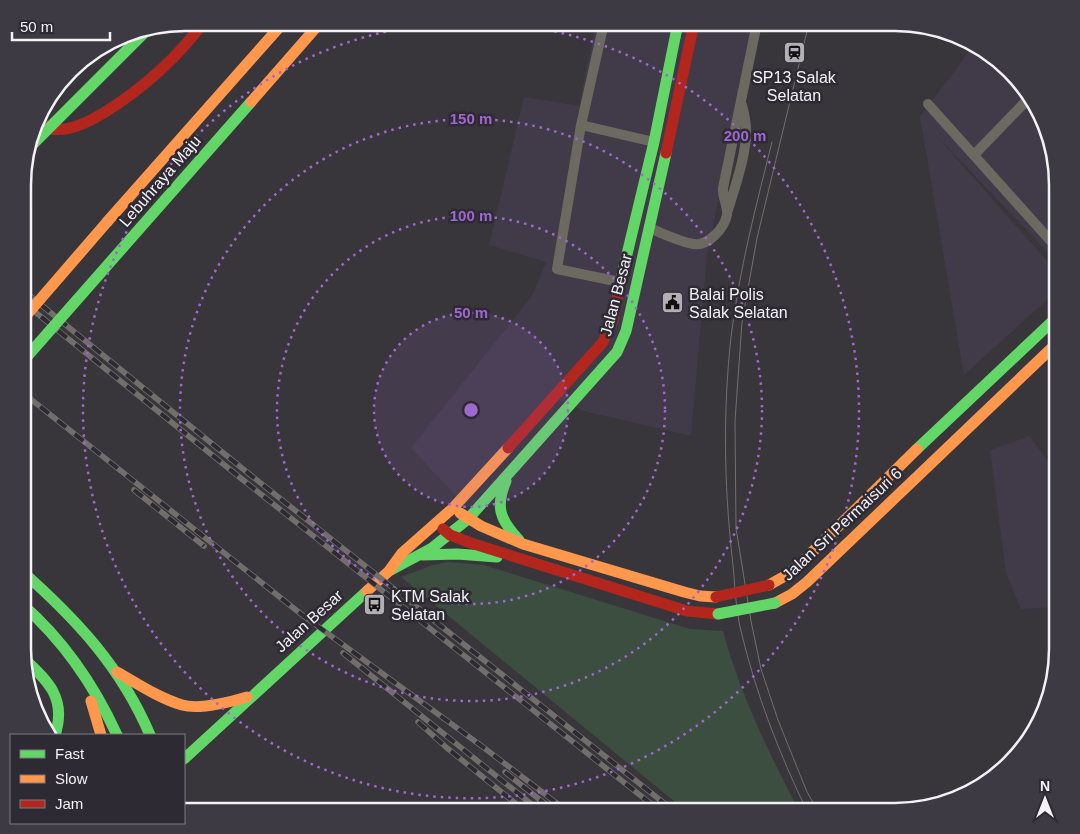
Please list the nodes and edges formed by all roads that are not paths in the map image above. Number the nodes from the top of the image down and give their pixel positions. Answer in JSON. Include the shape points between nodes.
{"nodes":[{"id":1,"x":196,"y":31,"type":"edge"},
{"id":2,"x":275,"y":31,"type":"edge"},
{"id":3,"x":312,"y":31,"type":"edge"},
{"id":4,"x":602,"y":32,"type":"edge"},
{"id":5,"x":676,"y":32,"type":"edge"},
{"id":6,"x":692,"y":32,"type":"edge"},
{"id":7,"x":755,"y":32,"type":"edge"},
{"id":8,"x":138,"y":38,"type":"edge"},
{"id":9,"x":1025,"y":103,"type":"edge"},
{"id":10,"x":928,"y":104,"type":"dead end"},
{"id":11,"x":581,"y":125,"type":"junction"},
{"id":12,"x":43,"y":126,"type":"edge"},
{"id":13,"x":38,"y":138,"type":"edge"},
{"id":14,"x":654,"y":142,"type":"junction"},
{"id":15,"x":974,"y":155,"type":"junction"},
{"id":16,"x":649,"y":228,"type":"junction"},
{"id":17,"x":1049,"y":238,"type":"edge"},
{"id":18,"x":620,"y":282,"type":"junction"},
{"id":19,"x":31,"y":310,"type":"edge"},
{"id":20,"x":1049,"y":325,"type":"edge"},
{"id":21,"x":1049,"y":351,"type":"edge"},
{"id":22,"x":31,"y":352,"type":"edge"},
{"id":23,"x":510,"y":472,"type":"junction"},
{"id":24,"x":453,"y":508,"type":"junction"},
{"id":25,"x":468,"y":519,"type":"junction"},
{"id":26,"x":436,"y":524,"type":"junction"},
{"id":27,"x":450,"y":535,"type":"junction"},
{"id":28,"x":523,"y":544,"type":"junction"},
{"id":29,"x":422,"y":554,"type":"junction"},
{"id":30,"x":518,"y":558,"type":"junction"},
{"id":31,"x":389,"y":571,"type":"junction"},
{"id":32,"x":32,"y":580,"type":"edge"},
{"id":33,"x":32,"y":614,"type":"edge"},
{"id":34,"x":33,"y":668,"type":"edge"},
{"id":35,"x":116,"y":671,"type":"junction"},
{"id":36,"x":82,"y":674,"type":"junction"},
{"id":37,"x":251,"y":696,"type":"junction"},
{"id":38,"x":56,"y":732,"type":"edge"},
{"id":39,"x":101,"y":734,"type":"edge"},
{"id":40,"x":117,"y":734,"type":"edge"},
{"id":41,"x":150,"y":734,"type":"edge"},
{"id":42,"x":185,"y":758,"type":"edge"}],
"edges":[{"from":1,"to":12,"type":"main road","via":[[173,58],[103,113],[68,129]]},
{"from":2,"to":19,"type":"main road","name":"Lebuhraya Maju","bridge":true},
{"from":3,"to":22,"type":"main road","name":"Lebuhraya Maju","bridge":true},
{"from":4,"to":11,"type":"street"},
{"from":5,"to":14,"type":"main road","name":"Jalan Besar"},
{"from":6,"to":16,"type":"main road","name":"Jalan Besar"},
{"from":7,"to":16,"type":"street","via":[[723,188],[727,215],[722,226],[715,235],[694,244]]},
{"from":8,"to":13,"type":"main road","bridge":true},
{"from":9,"to":15,"type":"street"},
{"from":10,"to":15,"type":"street"},
{"from":11,"to":14,"type":"street"},
{"from":11,"to":18,"type":"street","via":[[558,269]]},
{"from":14,"to":18,"type":"main road","name":"Jalan Besar"},
{"from":15,"to":17,"type":"street"},
{"from":16,"to":23,"type":"main road","name":"Jalan Besar","via":[[626,331],[617,352]]},
{"from":18,"to":24,"type":"main road","name":"Jalan Besar","via":[[613,319],[603,342]]},
{"from":20,"to":28,"type":"main road","name":"Jalan Sri Permaisuri 6","bridge":true,"via":[[798,565],[768,585],[716,597],[700,596]]},
{"from":21,"to":30,"type":"main road","name":"Jalan Sri Permaisuri 6","bridge":true,"via":[[807,582],[775,603],[718,614],[687,610]]},
{"from":23,"to":25,"type":"main road","name":"Jalan Besar"},
{"from":23,"to":28,"type":"main road","via":[[500,496],[500,515],[506,528]]},
{"from":24,"to":25,"type":"main road","name":"Jalan Sri Permaisuri 6"},
{"from":24,"to":26,"type":"main road","name":"Jalan Besar"},
{"from":25,"to":27,"type":"main road","name":"Jalan Besar"},
{"from":25,"to":28,"type":"main road","name":"Jalan Sri Permaisuri 6"},
{"from":26,"to":27,"type":"main road","name":"Jalan Sri Permaisuri 6"},
{"from":26,"to":31,"type":"main road","name":"Jalan Besar","via":[[402,553]]},
{"from":27,"to":29,"type":"main road","name":"Jalan Besar"},
{"from":27,"to":30,"type":"main road","name":"Jalan Sri Permaisuri 6"},
{"from":29,"to":30,"type":"main road"},
{"from":29,"to":31,"type":"main road","name":"Jalan Besar"},
{"from":31,"to":37,"type":"main road","name":"Jalan Besar"},
{"from":32,"to":35,"type":"main road","via":[[80,625]]},
{"from":33,"to":36,"type":"main road","via":[[58,639]]},
{"from":34,"to":38,"type":"main road","via":[[50,685],[59,714]]},
{"from":35,"to":37,"type":"main road","name":"Jalan Besar","via":[[147,690],[184,706],[220,705]]},
{"from":35,"to":41,"type":"main road","via":[[142,712]]},
{"from":36,"to":39,"type":"main road"},
{"from":36,"to":40,"type":"main road","via":[[108,714]]},
{"from":37,"to":42,"type":"main road","name":"Jalan Besar"}]}
